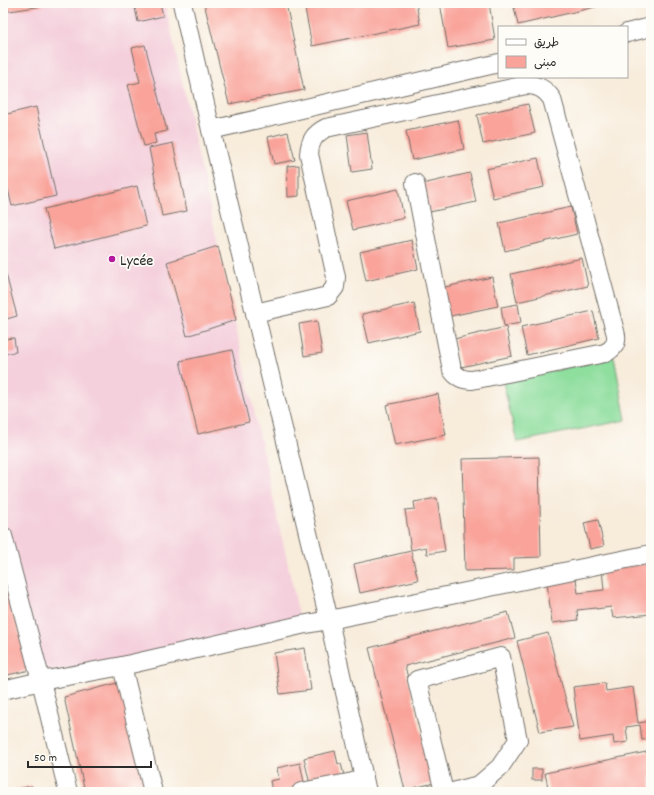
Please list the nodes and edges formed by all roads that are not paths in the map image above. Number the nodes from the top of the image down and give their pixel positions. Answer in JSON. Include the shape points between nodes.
{"nodes":[{"id":1,"x":182,"y":3,"type":"edge"},
{"id":2,"x":651,"y":27,"type":"edge"},
{"id":3,"x":628,"y":33,"type":"edge"},
{"id":4,"x":498,"y":63,"type":"edge"},
{"id":5,"x":210,"y":130,"type":"junction"},
{"id":6,"x":415,"y":183,"type":"dead end"},
{"id":7,"x":255,"y":313,"type":"junction"},
{"id":8,"x":4,"y":546,"type":"edge"},
{"id":9,"x":651,"y":554,"type":"edge"},
{"id":10,"x":329,"y":620,"type":"junction"},
{"id":11,"x":122,"y":666,"type":"junction"},
{"id":12,"x":41,"y":681,"type":"junction"},
{"id":13,"x":3,"y":690,"type":"edge"},
{"id":14,"x":366,"y":785,"type":"edge"},
{"id":15,"x":68,"y":792,"type":"edge"},
{"id":16,"x":154,"y":792,"type":"edge"},
{"id":17,"x":301,"y":792,"type":"edge"},
{"id":18,"x":444,"y":792,"type":"edge"},
{"id":19,"x":453,"y":792,"type":"edge"}],
"edges":[{"from":1,"to":5,"type":"street"},
{"from":2,"to":3,"type":"street"},
{"from":4,"to":5,"type":"street"},
{"from":5,"to":7,"type":"street"},
{"from":6,"to":7,"type":"street","via":[[452,370],[456,375],[472,380],[605,353],[614,346],[615,331],[552,99],[547,92],[534,85],[318,132],[313,138],[309,154],[336,277],[335,287],[328,296]]},
{"from":7,"to":10,"type":"street"},
{"from":8,"to":12,"type":"street"},
{"from":9,"to":10,"type":"street"},
{"from":10,"to":11,"type":"street"},
{"from":10,"to":14,"type":"street"},
{"from":11,"to":12,"type":"street"},
{"from":11,"to":16,"type":"street"},
{"from":12,"to":13,"type":"street"},
{"from":12,"to":15,"type":"street"},
{"from":14,"to":17,"type":"street","via":[[353,782]]},
{"from":18,"to":19,"type":"street","via":[[417,680],[501,657],[518,740],[500,768],[479,785]]}]}
